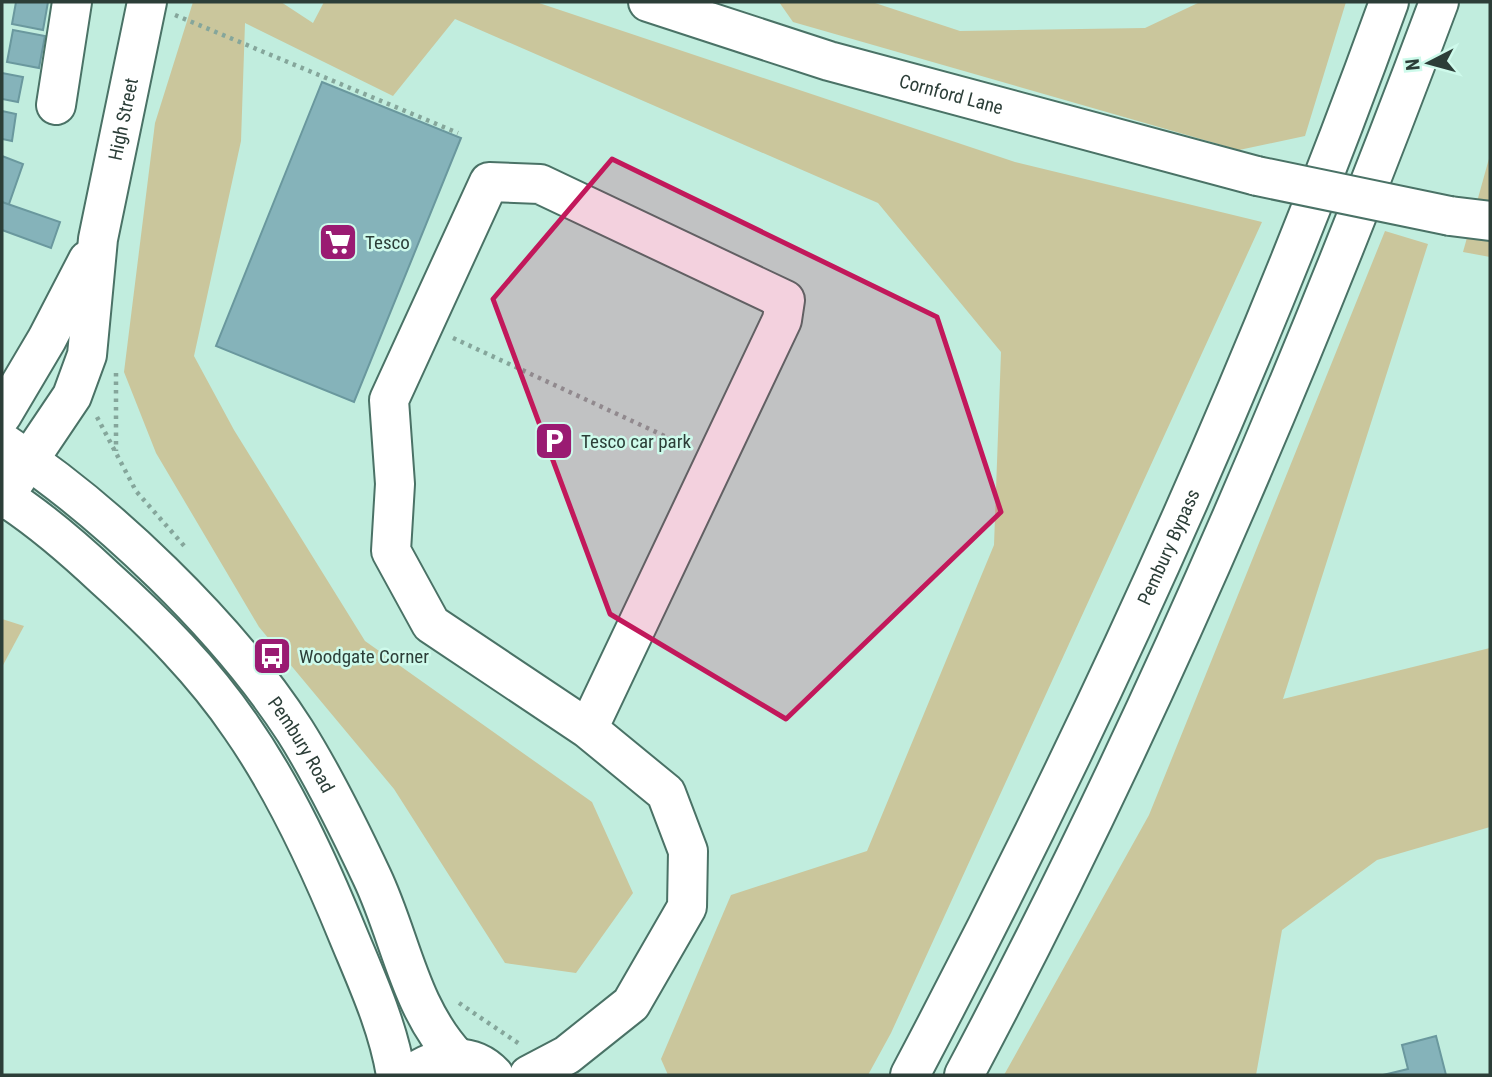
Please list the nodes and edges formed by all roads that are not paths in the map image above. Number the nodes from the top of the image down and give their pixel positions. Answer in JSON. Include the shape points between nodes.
{"nodes":[{"id":1,"x":72,"y":2,"type":"edge"},
{"id":2,"x":648,"y":2,"type":"edge"},
{"id":3,"x":1390,"y":2,"type":"edge"},
{"id":4,"x":1439,"y":2,"type":"edge"},
{"id":5,"x":148,"y":3,"type":"edge"},
{"id":6,"x":696,"y":7,"type":"edge"},
{"id":7,"x":56,"y":105,"type":"dead end"},
{"id":8,"x":1490,"y":221,"type":"edge"},
{"id":9,"x":98,"y":239,"type":"junction"},
{"id":10,"x":2,"y":415,"type":"edge"},
{"id":11,"x":16,"y":452,"type":"edge"},
{"id":12,"x":3,"y":497,"type":"edge"},
{"id":13,"x":587,"y":729,"type":"junction"},
{"id":14,"x":457,"y":1058,"type":"junction"},
{"id":15,"x":396,"y":1075,"type":"edge"},
{"id":16,"x":411,"y":1075,"type":"edge"},
{"id":17,"x":494,"y":1075,"type":"edge"},
{"id":18,"x":528,"y":1075,"type":"edge"},
{"id":19,"x":910,"y":1075,"type":"edge"},
{"id":20,"x":964,"y":1075,"type":"edge"}],
"edges":[{"from":1,"to":7,"type":"main road"},
{"from":2,"to":6,"type":"main road","name":"Cornford Lane"},
{"from":3,"to":19,"type":"main road","name":"Pembury Bypass","via":[[1267,317],[1114,668]]},
{"from":4,"to":20,"type":"main road","via":[[1310,331],[1158,688]]},
{"from":5,"to":9,"type":"main road","name":"High Street"},
{"from":6,"to":8,"type":"main road","name":"Cornford Lane","bridge":true,"via":[[830,61],[1257,176]]},
{"from":9,"to":10,"type":"main road","name":"High Street"},
{"from":9,"to":11,"type":"main road","name":"High Street","via":[[87,355],[72,396]]},
{"from":11,"to":12,"type":"main road","name":"High Street"},
{"from":11,"to":14,"type":"main road","name":"Pembury Road","via":[[161,572],[248,667],[295,731],[373,879],[423,1013]]},
{"from":12,"to":15,"type":"main road","name":"Pembury Road","via":[[49,526],[127,598],[202,675],[242,727],[330,892],[384,1025]]},
{"from":13,"to":13,"type":"main road","via":[[431,624],[391,551],[395,484],[389,400],[489,182],[540,184],[785,300],[782,320]]},
{"from":13,"to":18,"type":"main road","via":[[666,793],[688,851],[687,907],[631,1004],[567,1055]]},
{"from":14,"to":16,"type":"main road","via":[[439,1059]]},
{"from":14,"to":17,"type":"main road"}]}
